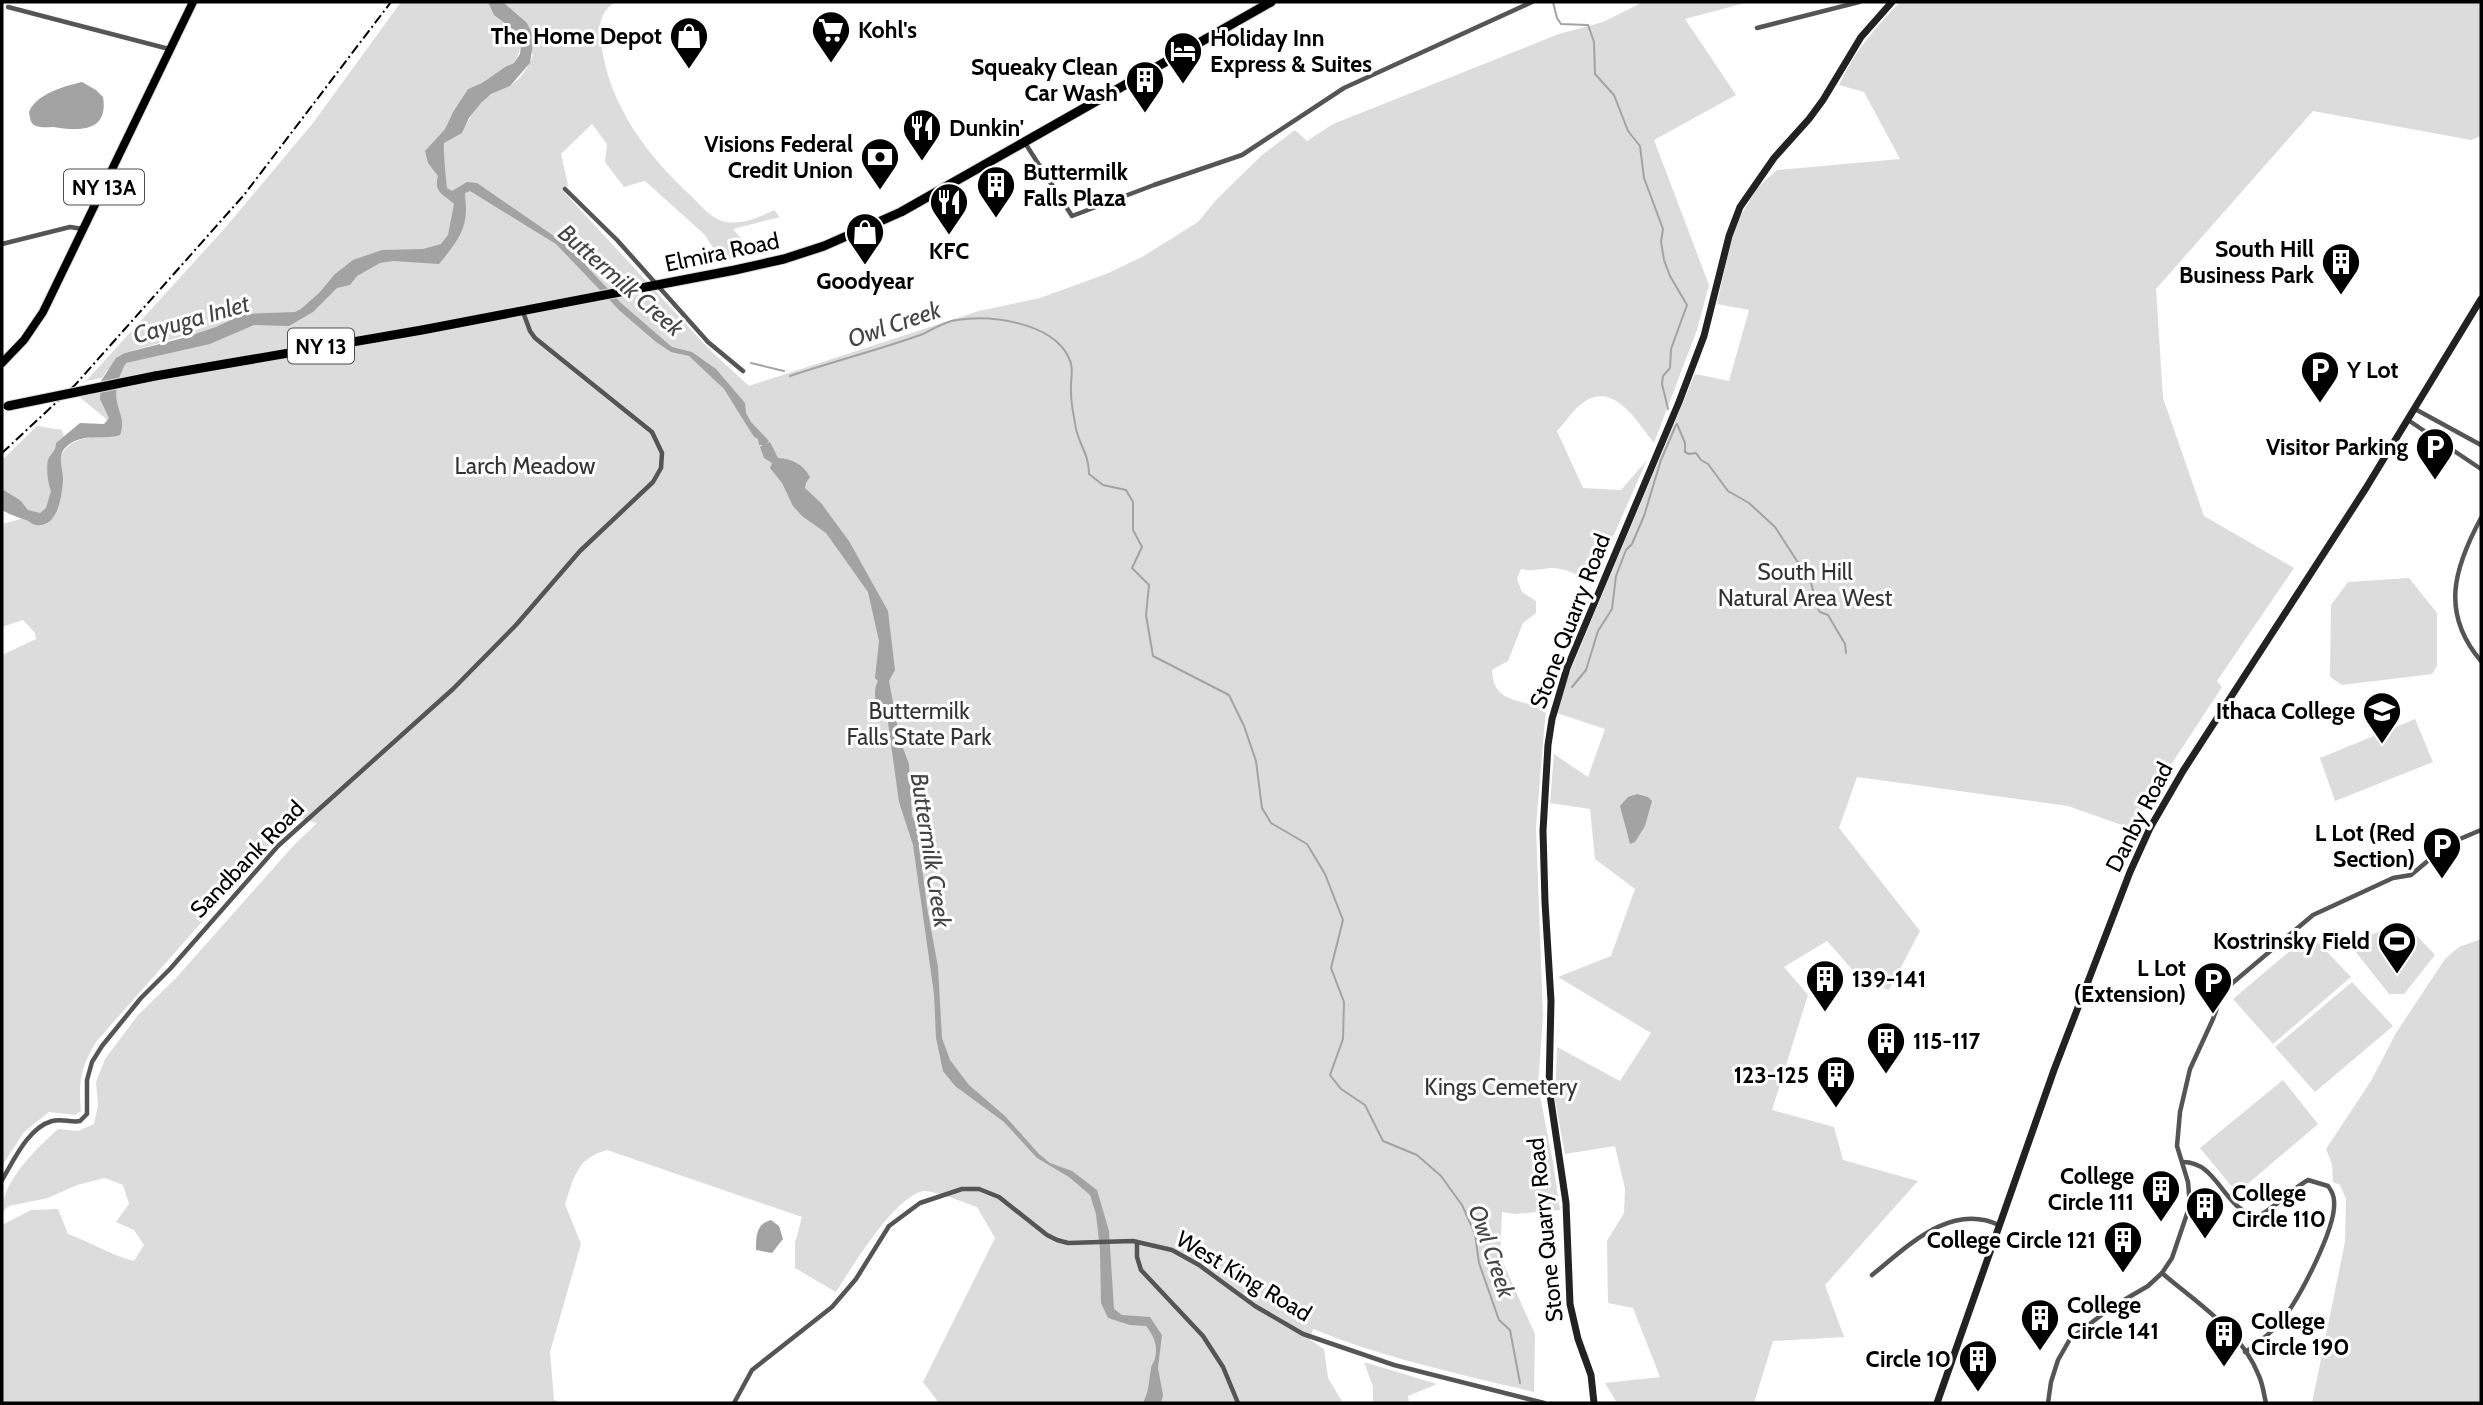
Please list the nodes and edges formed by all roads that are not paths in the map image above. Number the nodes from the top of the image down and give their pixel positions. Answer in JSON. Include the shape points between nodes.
{"nodes":[{"id":1,"x":193,"y":2,"type":"edge"},
{"id":2,"x":1271,"y":2,"type":"edge"},
{"id":3,"x":1532,"y":2,"type":"edge"},
{"id":4,"x":1859,"y":2,"type":"edge"},
{"id":5,"x":1892,"y":2,"type":"edge"},
{"id":6,"x":8,"y":6,"type":"dead end"},
{"id":7,"x":1757,"y":28,"type":"dead end"},
{"id":8,"x":170,"y":50,"type":"junction"},
{"id":9,"x":1025,"y":143,"type":"junction"},
{"id":10,"x":565,"y":189,"type":"dead end"},
{"id":11,"x":83,"y":229,"type":"junction"},
{"id":12,"x":2,"y":244,"type":"edge"},
{"id":13,"x":658,"y":285,"type":"junction"},
{"id":14,"x":2481,"y":299,"type":"edge"},
{"id":15,"x":522,"y":311,"type":"junction"},
{"id":16,"x":2,"y":363,"type":"edge"},
{"id":17,"x":743,"y":371,"type":"dead end"},
{"id":18,"x":5,"y":406,"type":"edge"},
{"id":19,"x":2415,"y":409,"type":"junction"},
{"id":20,"x":2408,"y":420,"type":"junction"},
{"id":21,"x":2481,"y":445,"type":"edge"},
{"id":22,"x":2481,"y":469,"type":"edge"},
{"id":23,"x":2481,"y":518,"type":"edge"},
{"id":24,"x":2481,"y":661,"type":"edge"},
{"id":25,"x":2481,"y":830,"type":"edge"},
{"id":26,"x":2183,"y":1162,"type":"junction"},
{"id":27,"x":2,"y":1180,"type":"edge"},
{"id":28,"x":2000,"y":1225,"type":"junction"},
{"id":29,"x":1137,"y":1242,"type":"junction"},
{"id":30,"x":2162,"y":1273,"type":"junction"},
{"id":31,"x":1872,"y":1275,"type":"dead end"},
{"id":32,"x":2245,"y":1352,"type":"junction"},
{"id":33,"x":734,"y":1403,"type":"edge"},
{"id":34,"x":1238,"y":1403,"type":"edge"},
{"id":35,"x":1544,"y":1403,"type":"edge"},
{"id":36,"x":1594,"y":1403,"type":"edge"},
{"id":37,"x":1937,"y":1403,"type":"edge"},
{"id":38,"x":2048,"y":1403,"type":"edge"},
{"id":39,"x":2266,"y":1403,"type":"edge"}],
"edges":[{"from":1,"to":8,"type":"main road","number":"NY 13A"},
{"from":2,"to":9,"type":"highway","name":"Elmira Road","number":"NY 13"},
{"from":3,"to":9,"type":"street","via":[[1344,89],[1242,155],[1072,216]]},
{"from":4,"to":7,"type":"street"},
{"from":5,"to":36,"type":"street","name":"Stone Quarry Road","via":[[1861,37],[1823,100],[1740,206],[1704,336],[1567,668],[1552,719],[1544,831],[1551,1001],[1549,1088],[1566,1203],[1570,1304],[1591,1375]]},
{"from":6,"to":8,"type":"street"},
{"from":8,"to":11,"type":"main road","number":"NY 13A"},
{"from":9,"to":13,"type":"highway","name":"Elmira Road","number":"NY 13","via":[[901,212],[824,246],[784,259]]},
{"from":10,"to":13,"type":"street"},
{"from":11,"to":12,"type":"street","via":[[70,227]]},
{"from":11,"to":16,"type":"main road","number":"NY 13A","via":[[43,312]]},
{"from":13,"to":15,"type":"highway","name":"Elmira Road","number":"NY 13"},
{"from":13,"to":17,"type":"street","via":[[708,342]]},
{"from":14,"to":19,"type":"street","name":"Danby Road"},
{"from":15,"to":18,"type":"highway","name":"Elmira Road","number":"NY 13","bridge":true},
{"from":15,"to":27,"type":"street","name":"Sandbank Road","via":[[535,338],[648,428],[662,453],[653,482],[580,551],[453,689],[278,846],[102,1046],[87,1080],[87,1114],[80,1121],[53,1121],[41,1128],[24,1144]]},
{"from":19,"to":20,"type":"street","name":"Danby Road"},
{"from":19,"to":21,"type":"street"},
{"from":20,"to":22,"type":"street"},
{"from":20,"to":28,"type":"street","name":"Danby Road","via":[[2150,828],[2096,960]]},
{"from":23,"to":24,"type":"street","via":[[2462,556],[2455,597],[2460,626]]},
{"from":25,"to":26,"type":"street","via":[[2448,844],[2411,875],[2393,878],[2313,915],[2228,985],[2188,1080],[2177,1133]]},
{"from":26,"to":30,"type":"street","via":[[2190,1205],[2172,1258]]},
{"from":26,"to":32,"type":"street","via":[[2195,1162],[2205,1169],[2237,1208],[2257,1217],[2308,1180],[2328,1186],[2332,1192],[2331,1227],[2304,1284],[2273,1331]]},
{"from":28,"to":31,"type":"street","via":[[1970,1219],[1943,1223]]},
{"from":28,"to":37,"type":"street","name":"Danby Road"},
{"from":29,"to":33,"type":"street","name":"West King Road","via":[[1068,1243],[1047,1235],[999,1197],[979,1189],[962,1189],[920,1203],[889,1226],[856,1279],[832,1307],[752,1370]]},
{"from":29,"to":34,"type":"street","via":[[1141,1270],[1203,1336]]},
{"from":29,"to":35,"type":"street","name":"West King Road","via":[[1187,1256],[1255,1306],[1303,1334],[1394,1365]]},
{"from":30,"to":32,"type":"street","via":[[2211,1312]]},
{"from":30,"to":38,"type":"street","via":[[2070,1339],[2058,1360]]},
{"from":32,"to":39,"type":"street","via":[[2259,1376]]}]}
